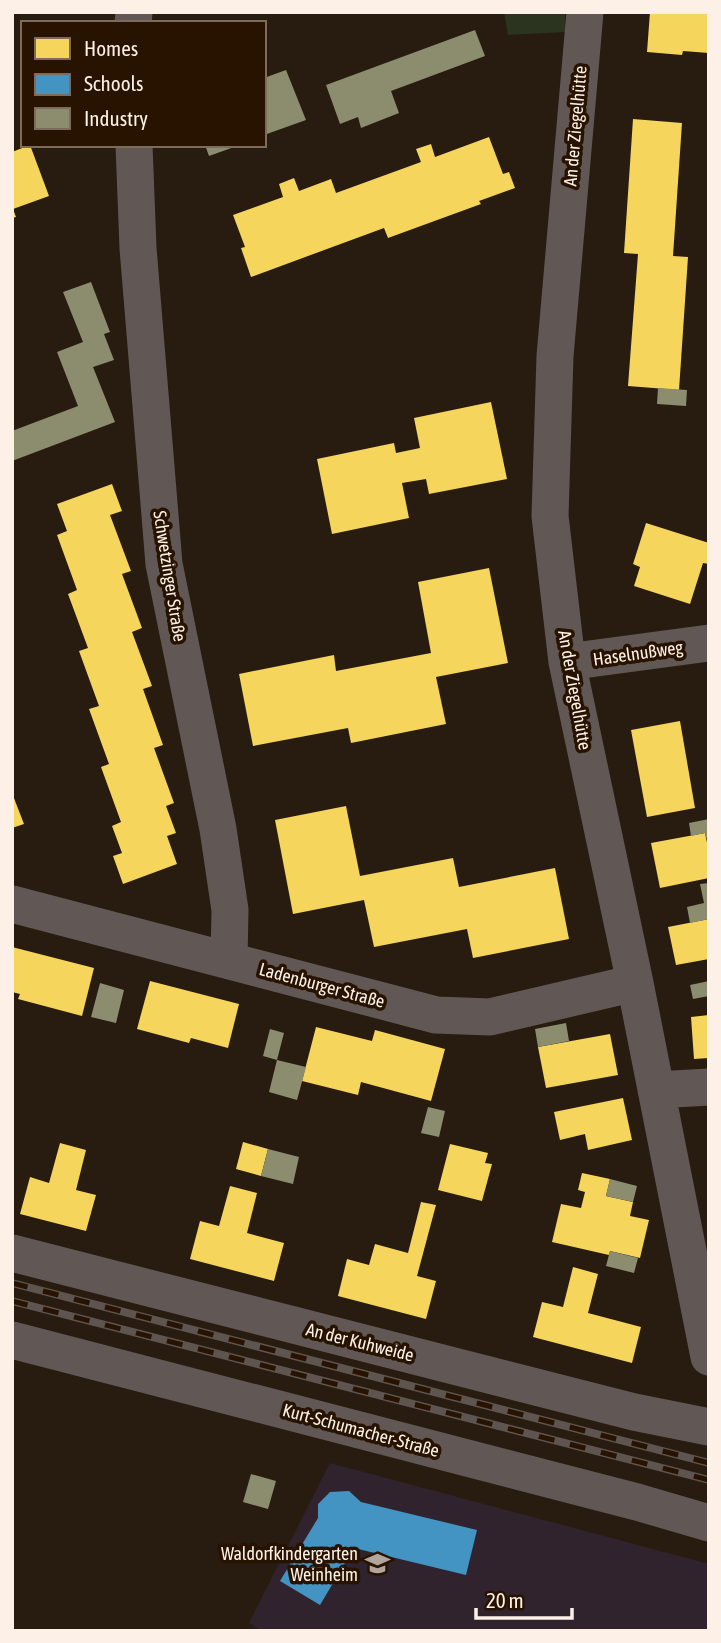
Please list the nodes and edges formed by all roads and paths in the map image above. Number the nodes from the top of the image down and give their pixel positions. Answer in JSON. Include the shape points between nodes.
{"nodes":[{"id":1,"x":585,"y":12,"type":"edge"},
{"id":2,"x":134,"y":147,"type":"edge"},
{"id":3,"x":709,"y":643,"type":"edge"},
{"id":4,"x":567,"y":662,"type":"junction"},
{"id":5,"x":12,"y":904,"type":"edge"},
{"id":6,"x":229,"y":960,"type":"junction"},
{"id":7,"x":635,"y":983,"type":"junction"},
{"id":8,"x":709,"y":1087,"type":"edge"},
{"id":9,"x":656,"y":1090,"type":"junction"},
{"id":10,"x":12,"y":1253,"type":"edge"},
{"id":11,"x":12,"y":1340,"type":"edge"},
{"id":12,"x":709,"y":1357,"type":"edge"},
{"id":13,"x":709,"y":1427,"type":"edge"},
{"id":14,"x":709,"y":1522,"type":"edge"}],
"edges":[{"from":1,"to":4,"type":"street","name":"An der Ziegelhütte","via":[[555,356],[550,516]]},
{"from":2,"to":6,"type":"street","name":"Schwetzinger Straße","via":[[164,564],[218,829],[230,910]]},
{"from":3,"to":4,"type":"street","name":"Haselnußweg"},
{"from":4,"to":7,"type":"street","name":"An der Ziegelhütte"},
{"from":5,"to":6,"type":"street","name":"Ladenburger Straße"},
{"from":6,"to":7,"type":"street","name":"Ladenburger Straße","via":[[436,1014],[463,1016],[490,1017]]},
{"from":7,"to":9,"type":"street","name":"An der Ziegelhütte"},
{"from":8,"to":9,"type":"street"},
{"from":9,"to":12,"type":"street","name":"An der Ziegelhütte"},
{"from":10,"to":13,"type":"street","name":"An der Kuhweide","via":[[634,1412]]},
{"from":11,"to":14,"type":"street","name":"Kurt-Schumacher-Straße"}]}
